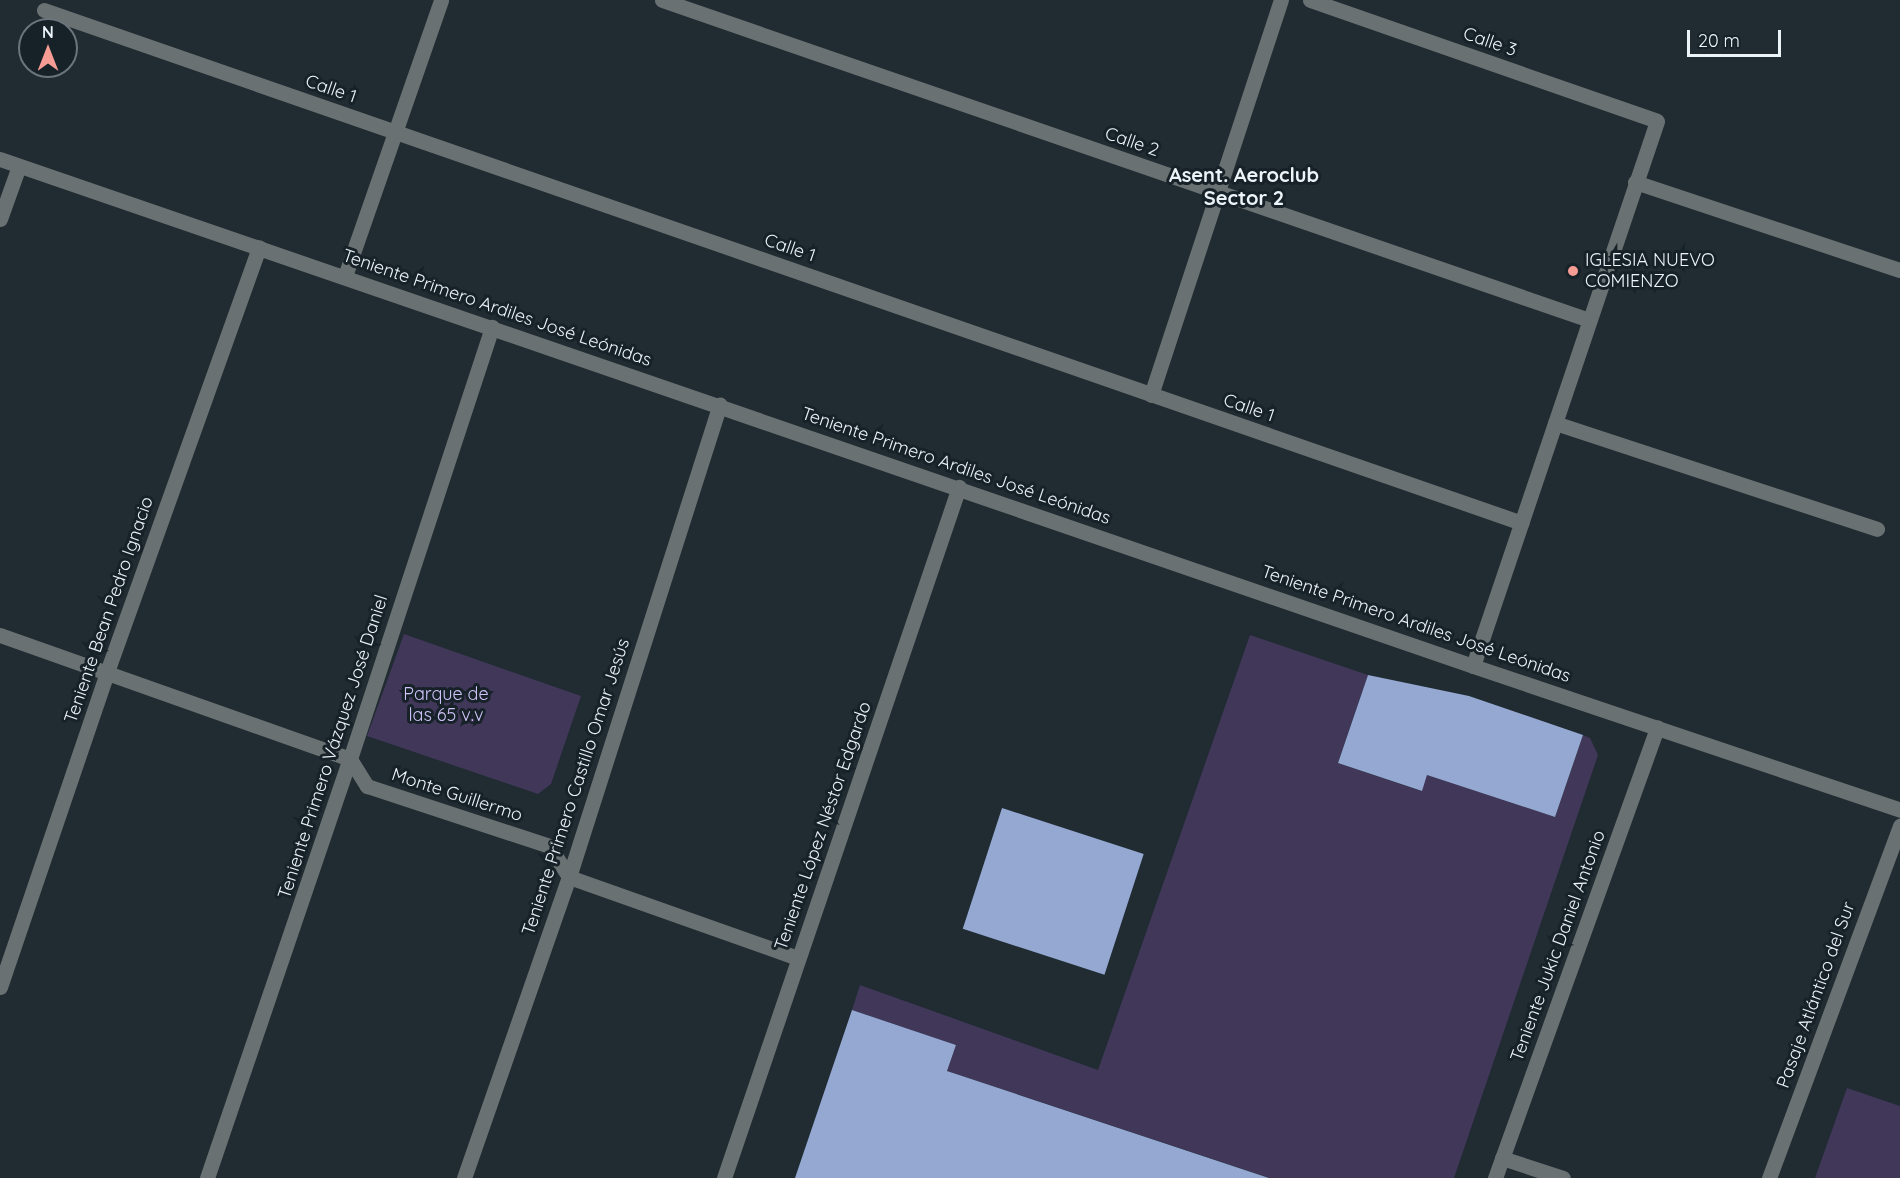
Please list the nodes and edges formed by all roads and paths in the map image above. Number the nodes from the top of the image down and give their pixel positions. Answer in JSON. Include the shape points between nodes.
{"nodes":[{"id":1,"x":441,"y":0,"type":"edge"},
{"id":2,"x":662,"y":0,"type":"edge"},
{"id":3,"x":1281,"y":0,"type":"edge"},
{"id":4,"x":1310,"y":0,"type":"edge"},
{"id":5,"x":44,"y":10,"type":"dead end"},
{"id":6,"x":395,"y":132,"type":"junction"},
{"id":7,"x":0,"y":159,"type":"edge"},
{"id":8,"x":19,"y":166,"type":"junction"},
{"id":9,"x":1635,"y":182,"type":"junction"},
{"id":10,"x":1218,"y":192,"type":"junction"},
{"id":11,"x":0,"y":219,"type":"edge"},
{"id":12,"x":259,"y":247,"type":"junction"},
{"id":13,"x":1900,"y":270,"type":"edge"},
{"id":14,"x":345,"y":276,"type":"junction"},
{"id":15,"x":1589,"y":320,"type":"junction"},
{"id":16,"x":492,"y":327,"type":"junction"},
{"id":17,"x":1151,"y":395,"type":"junction"},
{"id":18,"x":720,"y":405,"type":"junction"},
{"id":19,"x":1555,"y":423,"type":"junction"},
{"id":20,"x":959,"y":487,"type":"junction"},
{"id":21,"x":1522,"y":524,"type":"junction"},
{"id":22,"x":1877,"y":529,"type":"dead end"},
{"id":23,"x":0,"y":635,"type":"edge"},
{"id":24,"x":1473,"y":666,"type":"junction"},
{"id":25,"x":107,"y":672,"type":"junction"},
{"id":26,"x":1657,"y":727,"type":"junction"},
{"id":27,"x":350,"y":759,"type":"junction"},
{"id":28,"x":1900,"y":810,"type":"edge"},
{"id":29,"x":1900,"y":826,"type":"edge"},
{"id":30,"x":569,"y":877,"type":"junction"},
{"id":31,"x":798,"y":958,"type":"junction"},
{"id":32,"x":0,"y":987,"type":"edge"},
{"id":33,"x":1502,"y":1158,"type":"junction"},
{"id":34,"x":207,"y":1178,"type":"edge"},
{"id":35,"x":464,"y":1178,"type":"edge"},
{"id":36,"x":724,"y":1178,"type":"edge"},
{"id":37,"x":1495,"y":1178,"type":"edge"},
{"id":38,"x":1563,"y":1178,"type":"edge"},
{"id":39,"x":1770,"y":1178,"type":"edge"}],
"edges":[{"from":1,"to":6,"type":"street"},
{"from":2,"to":10,"type":"street","name":"Calle 2"},
{"from":3,"to":10,"type":"street"},
{"from":4,"to":9,"type":"street","name":"Calle 3","via":[[1657,121]]},
{"from":5,"to":6,"type":"street","name":"Calle 1"},
{"from":6,"to":14,"type":"street"},
{"from":6,"to":17,"type":"street","name":"Calle 1"},
{"from":7,"to":8,"type":"street","name":"Teniente Primero Ardiles José Leónidas"},
{"from":8,"to":11,"type":"street"},
{"from":8,"to":12,"type":"street","name":"Teniente Primero Ardiles José Leónidas"},
{"from":9,"to":13,"type":"street"},
{"from":9,"to":15,"type":"street"},
{"from":10,"to":15,"type":"street","name":"Calle 2"},
{"from":10,"to":17,"type":"street"},
{"from":12,"to":14,"type":"street","name":"Teniente Primero Ardiles José Leónidas"},
{"from":12,"to":25,"type":"street","name":"Teniente Bean Pedro Ignacio"},
{"from":14,"to":16,"type":"street","name":"Teniente Primero Ardiles José Leónidas"},
{"from":15,"to":19,"type":"street"},
{"from":16,"to":18,"type":"street","name":"Teniente Primero Ardiles José Leónidas"},
{"from":16,"to":27,"type":"street","name":"Teniente Primero Vázquez José Daniel"},
{"from":17,"to":21,"type":"street","name":"Calle 1"},
{"from":18,"to":20,"type":"street","name":"Teniente Primero Ardiles José Leónidas"},
{"from":18,"to":30,"type":"street","name":"Teniente Primero Castillo Omar Jesús"},
{"from":19,"to":21,"type":"street"},
{"from":19,"to":22,"type":"street"},
{"from":20,"to":24,"type":"street","name":"Teniente Primero Ardiles José Leónidas"},
{"from":20,"to":31,"type":"street","name":"Teniente López Néstor Edgardo"},
{"from":21,"to":24,"type":"street"},
{"from":23,"to":25,"type":"street"},
{"from":24,"to":26,"type":"street","name":"Teniente Primero Ardiles José Leónidas"},
{"from":25,"to":27,"type":"street"},
{"from":25,"to":32,"type":"street","name":"Teniente Bean Pedro Ignacio"},
{"from":26,"to":28,"type":"street","name":"Teniente Primero Ardiles José Leónidas"},
{"from":26,"to":33,"type":"street","name":"Teniente Jukic Daniel Antonio"},
{"from":27,"to":30,"type":"street","name":"Monte Guillermo","via":[[368,786],[549,846]]},
{"from":27,"to":34,"type":"street","name":"Teniente Primero Vázquez José Daniel"},
{"from":29,"to":39,"type":"street","name":"Pasaje Atlántico del Sur"},
{"from":30,"to":31,"type":"street"},
{"from":30,"to":35,"type":"street","name":"Teniente Primero Castillo Omar Jesús"},
{"from":31,"to":36,"type":"street","name":"Teniente López Néstor Edgardo"},
{"from":33,"to":37,"type":"street","name":"Teniente Jukic Daniel Antonio"},
{"from":33,"to":38,"type":"street"}]}
